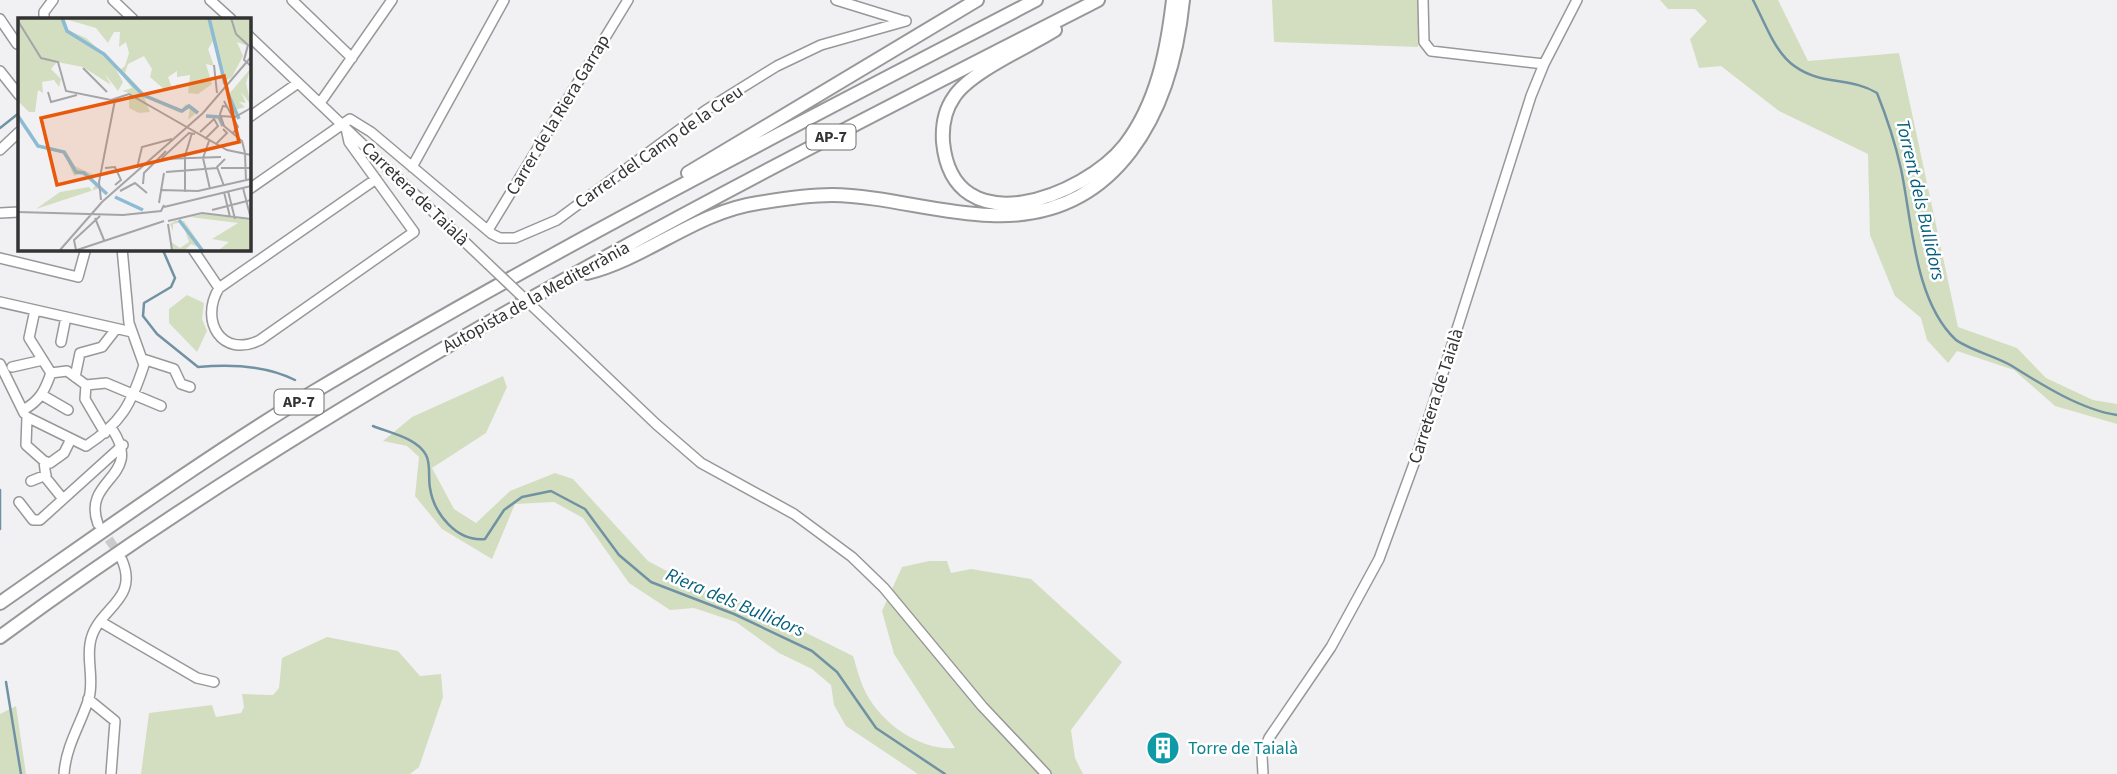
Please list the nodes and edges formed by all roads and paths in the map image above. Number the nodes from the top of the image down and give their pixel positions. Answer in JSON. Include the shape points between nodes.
{"nodes":[{"id":1,"x":53,"y":0,"type":"edge"},
{"id":2,"x":113,"y":0,"type":"edge"},
{"id":3,"x":210,"y":0,"type":"edge"},
{"id":4,"x":292,"y":0,"type":"edge"},
{"id":5,"x":392,"y":0,"type":"edge"},
{"id":6,"x":504,"y":0,"type":"edge"},
{"id":7,"x":628,"y":0,"type":"edge"},
{"id":8,"x":838,"y":0,"type":"edge"},
{"id":9,"x":977,"y":0,"type":"edge"},
{"id":10,"x":1036,"y":0,"type":"edge"},
{"id":11,"x":1098,"y":0,"type":"edge"},
{"id":12,"x":1103,"y":0,"type":"edge"},
{"id":13,"x":1173,"y":0,"type":"edge"},
{"id":14,"x":1184,"y":0,"type":"edge"},
{"id":15,"x":1423,"y":0,"type":"edge"},
{"id":16,"x":1577,"y":0,"type":"edge"},
{"id":17,"x":44,"y":18,"type":"edge"},
{"id":18,"x":132,"y":18,"type":"edge"},
{"id":19,"x":230,"y":18,"type":"edge"},
{"id":20,"x":0,"y":19,"type":"edge"},
{"id":21,"x":250,"y":40,"type":"edge"},
{"id":22,"x":17,"y":44,"type":"dead end"},
{"id":23,"x":352,"y":58,"type":"junction"},
{"id":24,"x":1544,"y":64,"type":"junction"},
{"id":25,"x":0,"y":71,"type":"edge"},
{"id":26,"x":299,"y":83,"type":"junction"},
{"id":27,"x":18,"y":94,"type":"edge"},
{"id":28,"x":320,"y":103,"type":"junction"},
{"id":29,"x":250,"y":117,"type":"edge"},
{"id":30,"x":344,"y":126,"type":"junction"},
{"id":31,"x":18,"y":133,"type":"edge"},
{"id":32,"x":0,"y":150,"type":"edge"},
{"id":33,"x":412,"y":167,"type":"junction"},
{"id":34,"x":376,"y":178,"type":"junction"},
{"id":35,"x":250,"y":189,"type":"edge"},
{"id":36,"x":18,"y":212,"type":"edge"},
{"id":37,"x":0,"y":213,"type":"edge"},
{"id":38,"x":611,"y":222,"type":"junction"},
{"id":39,"x":490,"y":232,"type":"junction"},
{"id":40,"x":85,"y":250,"type":"edge"},
{"id":41,"x":122,"y":250,"type":"edge"},
{"id":42,"x":193,"y":250,"type":"edge"},
{"id":43,"x":0,"y":258,"type":"edge"},
{"id":44,"x":566,"y":279,"type":"junction"},
{"id":45,"x":219,"y":288,"type":"junction"},
{"id":46,"x":0,"y":302,"type":"edge"},
{"id":47,"x":35,"y":310,"type":"junction"},
{"id":48,"x":66,"y":317,"type":"junction"},
{"id":49,"x":116,"y":329,"type":"junction"},
{"id":50,"x":132,"y":332,"type":"junction"},
{"id":51,"x":61,"y":342,"type":"dead end"},
{"id":52,"x":143,"y":359,"type":"junction"},
{"id":53,"x":43,"y":360,"type":"junction"},
{"id":54,"x":0,"y":366,"type":"edge"},
{"id":55,"x":12,"y":367,"type":"dead end"},
{"id":56,"x":51,"y":373,"type":"junction"},
{"id":57,"x":71,"y":374,"type":"junction"},
{"id":58,"x":86,"y":385,"type":"junction"},
{"id":59,"x":190,"y":387,"type":"dead end"},
{"id":60,"x":42,"y":395,"type":"junction"},
{"id":61,"x":131,"y":396,"type":"junction"},
{"id":62,"x":161,"y":405,"type":"dead end"},
{"id":63,"x":68,"y":410,"type":"dead end"},
{"id":64,"x":25,"y":414,"type":"junction"},
{"id":65,"x":109,"y":431,"type":"junction"},
{"id":66,"x":71,"y":439,"type":"junction"},
{"id":67,"x":123,"y":447,"type":"junction"},
{"id":68,"x":44,"y":461,"type":"junction"},
{"id":69,"x":46,"y":475,"type":"junction"},
{"id":70,"x":32,"y":481,"type":"dead end"},
{"id":71,"x":63,"y":499,"type":"junction"},
{"id":72,"x":19,"y":502,"type":"dead end"},
{"id":73,"x":98,"y":524,"type":"tunnel mouth"},
{"id":74,"x":122,"y":560,"type":"tunnel mouth"},
{"id":75,"x":0,"y":603,"type":"edge"},
{"id":76,"x":101,"y":622,"type":"junction"},
{"id":77,"x":0,"y":637,"type":"edge"},
{"id":78,"x":214,"y":682,"type":"dead end"},
{"id":79,"x":88,"y":699,"type":"junction"},
{"id":80,"x":64,"y":774,"type":"edge"},
{"id":81,"x":111,"y":774,"type":"edge"},
{"id":82,"x":1046,"y":774,"type":"edge"},
{"id":83,"x":1263,"y":774,"type":"edge"}],
"edges":[{"from":1,"to":17,"type":"street"},
{"from":2,"to":18,"type":"street"},
{"from":3,"to":19,"type":"street"},
{"from":4,"to":23,"type":"street"},
{"from":5,"to":23,"type":"street"},
{"from":6,"to":33,"type":"street"},
{"from":7,"to":39,"type":"street","name":"Carrer de la Riera Garrap"},
{"from":8,"to":39,"type":"street","name":"Carrer del Camp de la Creu","via":[[906,21],[821,45],[778,66],[706,110],[557,219],[515,238],[500,238]]},
{"from":9,"to":38,"type":"highway","via":[[853,77],[738,140]]},
{"from":10,"to":38,"type":"highway","name":"Autopista de la Mediterrània","number":"AP-7"},
{"from":11,"to":44,"type":"highway","name":"Autopista de la Mediterrània","number":"AP-7"},
{"from":12,"to":13,"type":"highway","via":[[975,77],[953,98],[943,121],[945,157],[958,180],[978,197],[1004,205],[1035,202],[1088,178],[1117,155],[1155,89],[1167,51]]},
{"from":14,"to":44,"type":"highway","via":[[1171,73],[1147,131],[1119,164],[1078,196],[1054,206],[992,216],[832,195],[754,204],[686,228],[607,268]]},
{"from":15,"to":24,"type":"street","via":[[1424,42],[1431,51]]},
{"from":16,"to":24,"type":"street","name":"Carretera de Taialà"},
{"from":20,"to":22,"type":"street"},
{"from":21,"to":26,"type":"street","name":"Carretera de Taialà"},
{"from":23,"to":28,"type":"street"},
{"from":24,"to":83,"type":"street","name":"Carretera de Taialà","via":[[1379,559],[1331,647],[1269,738],[1262,756]]},
{"from":25,"to":27,"type":"street"},
{"from":26,"to":28,"type":"street","name":"Carretera de Taialà"},
{"from":26,"to":29,"type":"street"},
{"from":28,"to":30,"type":"street","name":"Carretera de Taialà"},
{"from":30,"to":33,"type":"street","name":"Carretera de Taialà","via":[[357,121]]},
{"from":30,"to":34,"type":"street","via":[[349,142]]},
{"from":30,"to":35,"type":"street"},
{"from":30,"to":82,"type":"street","name":"Carretera de Taialà","bridge":true,"via":[[693,457],[803,519],[862,565]]},
{"from":31,"to":32,"type":"street"},
{"from":33,"to":39,"type":"street","name":"Carretera de Taialà"},
{"from":34,"to":45,"type":"street"},
{"from":34,"to":45,"type":"street","via":[[414,232],[324,296],[260,340],[243,346],[223,338],[212,322],[211,305]]},
{"from":36,"to":37,"type":"street"},
{"from":38,"to":75,"type":"highway","name":"Autopista de la Mediterrània","number":"AP-7","via":[[308,396]]},
{"from":40,"to":43,"type":"street","via":[[78,277]]},
{"from":41,"to":50,"type":"street"},
{"from":42,"to":45,"type":"street"},
{"from":44,"to":77,"type":"highway","name":"Autopista de la Mediterrània","number":"AP-7","via":[[326,418]]},
{"from":46,"to":47,"type":"street"},
{"from":47,"to":48,"type":"street"},
{"from":47,"to":53,"type":"street","via":[[29,338]]},
{"from":48,"to":49,"type":"street"},
{"from":48,"to":51,"type":"street"},
{"from":49,"to":50,"type":"street"},
{"from":49,"to":57,"type":"street","via":[[102,347],[79,353]]},
{"from":50,"to":52,"type":"street"},
{"from":52,"to":59,"type":"street","via":[[174,369],[181,384]]},
{"from":52,"to":61,"type":"street"},
{"from":53,"to":55,"type":"street"},
{"from":53,"to":56,"type":"street"},
{"from":54,"to":64,"type":"street"},
{"from":56,"to":57,"type":"street"},
{"from":56,"to":60,"type":"street"},
{"from":57,"to":58,"type":"street"},
{"from":58,"to":61,"type":"street","via":[[106,383]]},
{"from":58,"to":65,"type":"street","via":[[85,399]]},
{"from":60,"to":63,"type":"street"},
{"from":60,"to":64,"type":"street"},
{"from":61,"to":62,"type":"street"},
{"from":61,"to":65,"type":"street"},
{"from":64,"to":66,"type":"street"},
{"from":64,"to":68,"type":"street","via":[[26,445]]},
{"from":65,"to":66,"type":"street","via":[[86,446]]},
{"from":65,"to":67,"type":"street"},
{"from":66,"to":68,"type":"street","via":[[64,453],[51,463]]},
{"from":67,"to":71,"type":"street"},
{"from":67,"to":73,"type":"street","via":[[122,459],[95,500]]},
{"from":68,"to":69,"type":"street"},
{"from":69,"to":70,"type":"street"},
{"from":69,"to":71,"type":"street"},
{"from":71,"to":72,"type":"street","via":[[40,520],[33,520]]},
{"from":74,"to":76,"type":"street","via":[[129,576],[126,589]]},
{"from":76,"to":78,"type":"street","via":[[197,678]]},
{"from":76,"to":79,"type":"street","via":[[90,645]]},
{"from":79,"to":80,"type":"street","via":[[69,746]]},
{"from":79,"to":81,"type":"street","via":[[115,720]]}]}
